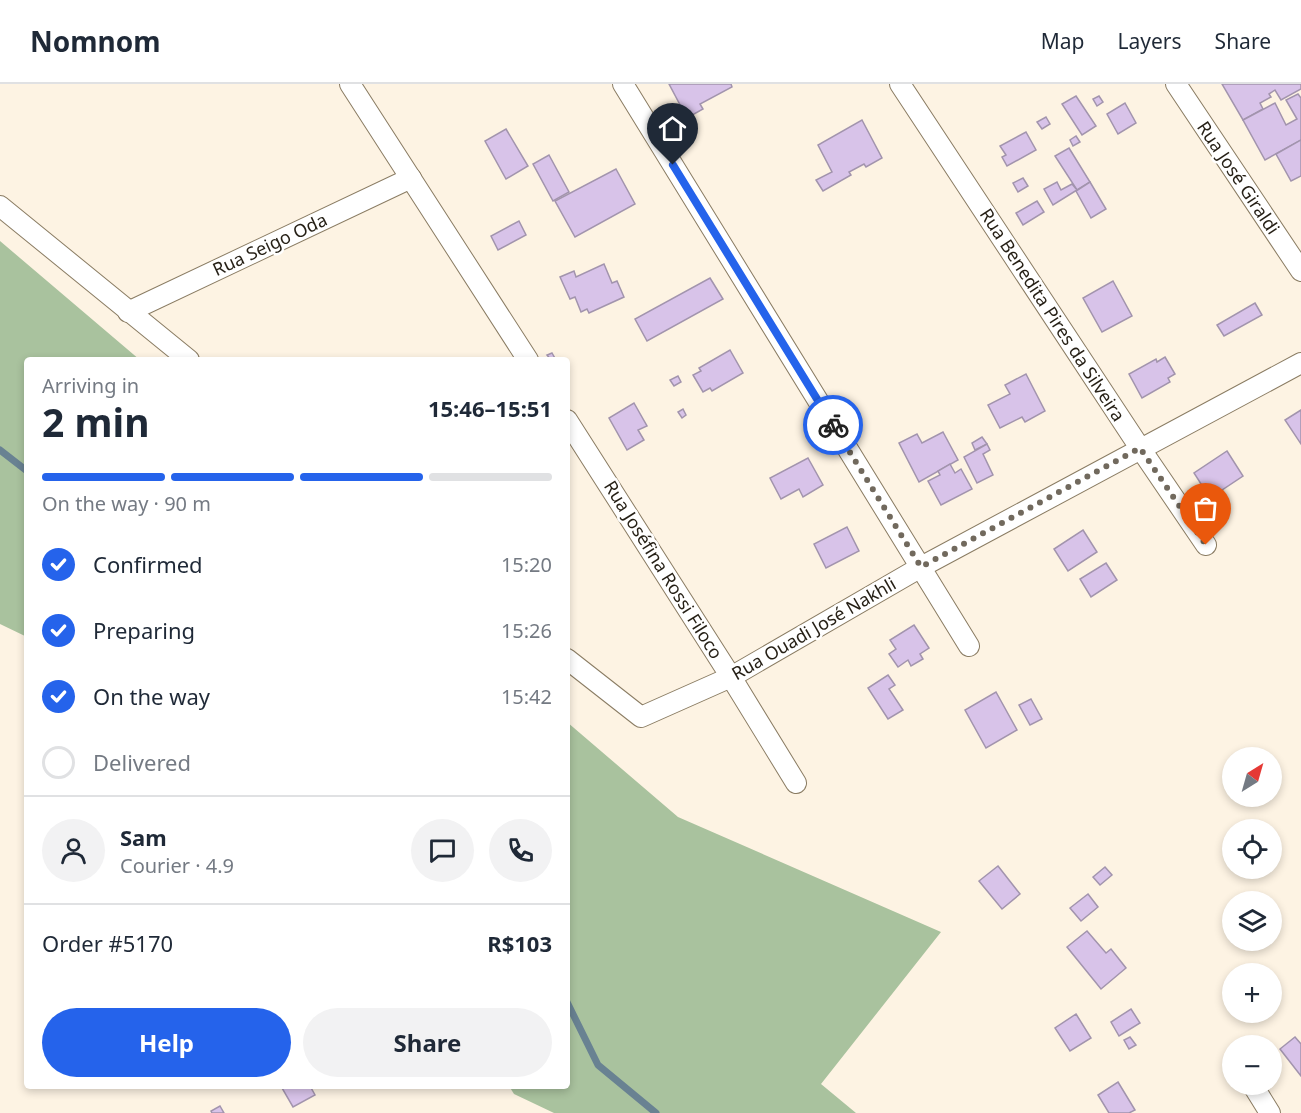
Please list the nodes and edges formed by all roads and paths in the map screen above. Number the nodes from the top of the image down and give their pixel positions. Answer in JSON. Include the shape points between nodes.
{"nodes":[{"id":1,"x":350,"y":84,"type":"edge"},
{"id":2,"x":623,"y":84,"type":"edge"},
{"id":3,"x":900,"y":84,"type":"edge"},
{"id":4,"x":1176,"y":84,"type":"edge"},
{"id":5,"x":411,"y":178,"type":"junction"},
{"id":6,"x":0,"y":206,"type":"edge"},
{"id":7,"x":1301,"y":271,"type":"edge"},
{"id":8,"x":128,"y":312,"type":"junction"},
{"id":9,"x":185,"y":357,"type":"edge"},
{"id":10,"x":526,"y":357,"type":"edge"},
{"id":11,"x":1301,"y":363,"type":"edge"},
{"id":12,"x":570,"y":425,"type":"edge"},
{"id":13,"x":1140,"y":448,"type":"junction"},
{"id":14,"x":1206,"y":545,"type":"dead end"},
{"id":15,"x":921,"y":567,"type":"junction"},
{"id":16,"x":969,"y":646,"type":"dead end"},
{"id":17,"x":570,"y":661,"type":"edge"},
{"id":18,"x":731,"y":677,"type":"junction"},
{"id":19,"x":796,"y":783,"type":"dead end"},
{"id":20,"x":1259,"y":1095,"type":"edge"},
{"id":21,"x":1270,"y":1113,"type":"edge"}],
"edges":[{"from":1,"to":5,"type":"street"},
{"from":2,"to":15,"type":"street"},
{"from":3,"to":13,"type":"street","name":"Rua Benedita Pires da Silveira"},
{"from":4,"to":7,"type":"street","name":"Rua José Giraldi"},
{"from":5,"to":8,"type":"street","name":"Rua Seigo Oda"},
{"from":5,"to":10,"type":"street"},
{"from":6,"to":8,"type":"street"},
{"from":8,"to":9,"type":"street"},
{"from":11,"to":13,"type":"street","name":"Rua Ouadi José Nakhli"},
{"from":12,"to":18,"type":"street","name":"Rua Joséfina Rossi Filoco"},
{"from":13,"to":14,"type":"street","name":"Rua Benedita Pires da Silveira"},
{"from":13,"to":15,"type":"street","name":"Rua Ouadi José Nakhli"},
{"from":15,"to":16,"type":"street"},
{"from":15,"to":18,"type":"street","name":"Rua Ouadi José Nakhli"},
{"from":17,"to":18,"type":"street","name":"Rua Ouadi José Nakhli","via":[[641,717]]},
{"from":18,"to":19,"type":"street","name":"Rua Joséfina Rossi Filoco"},
{"from":20,"to":21,"type":"street"}]}
